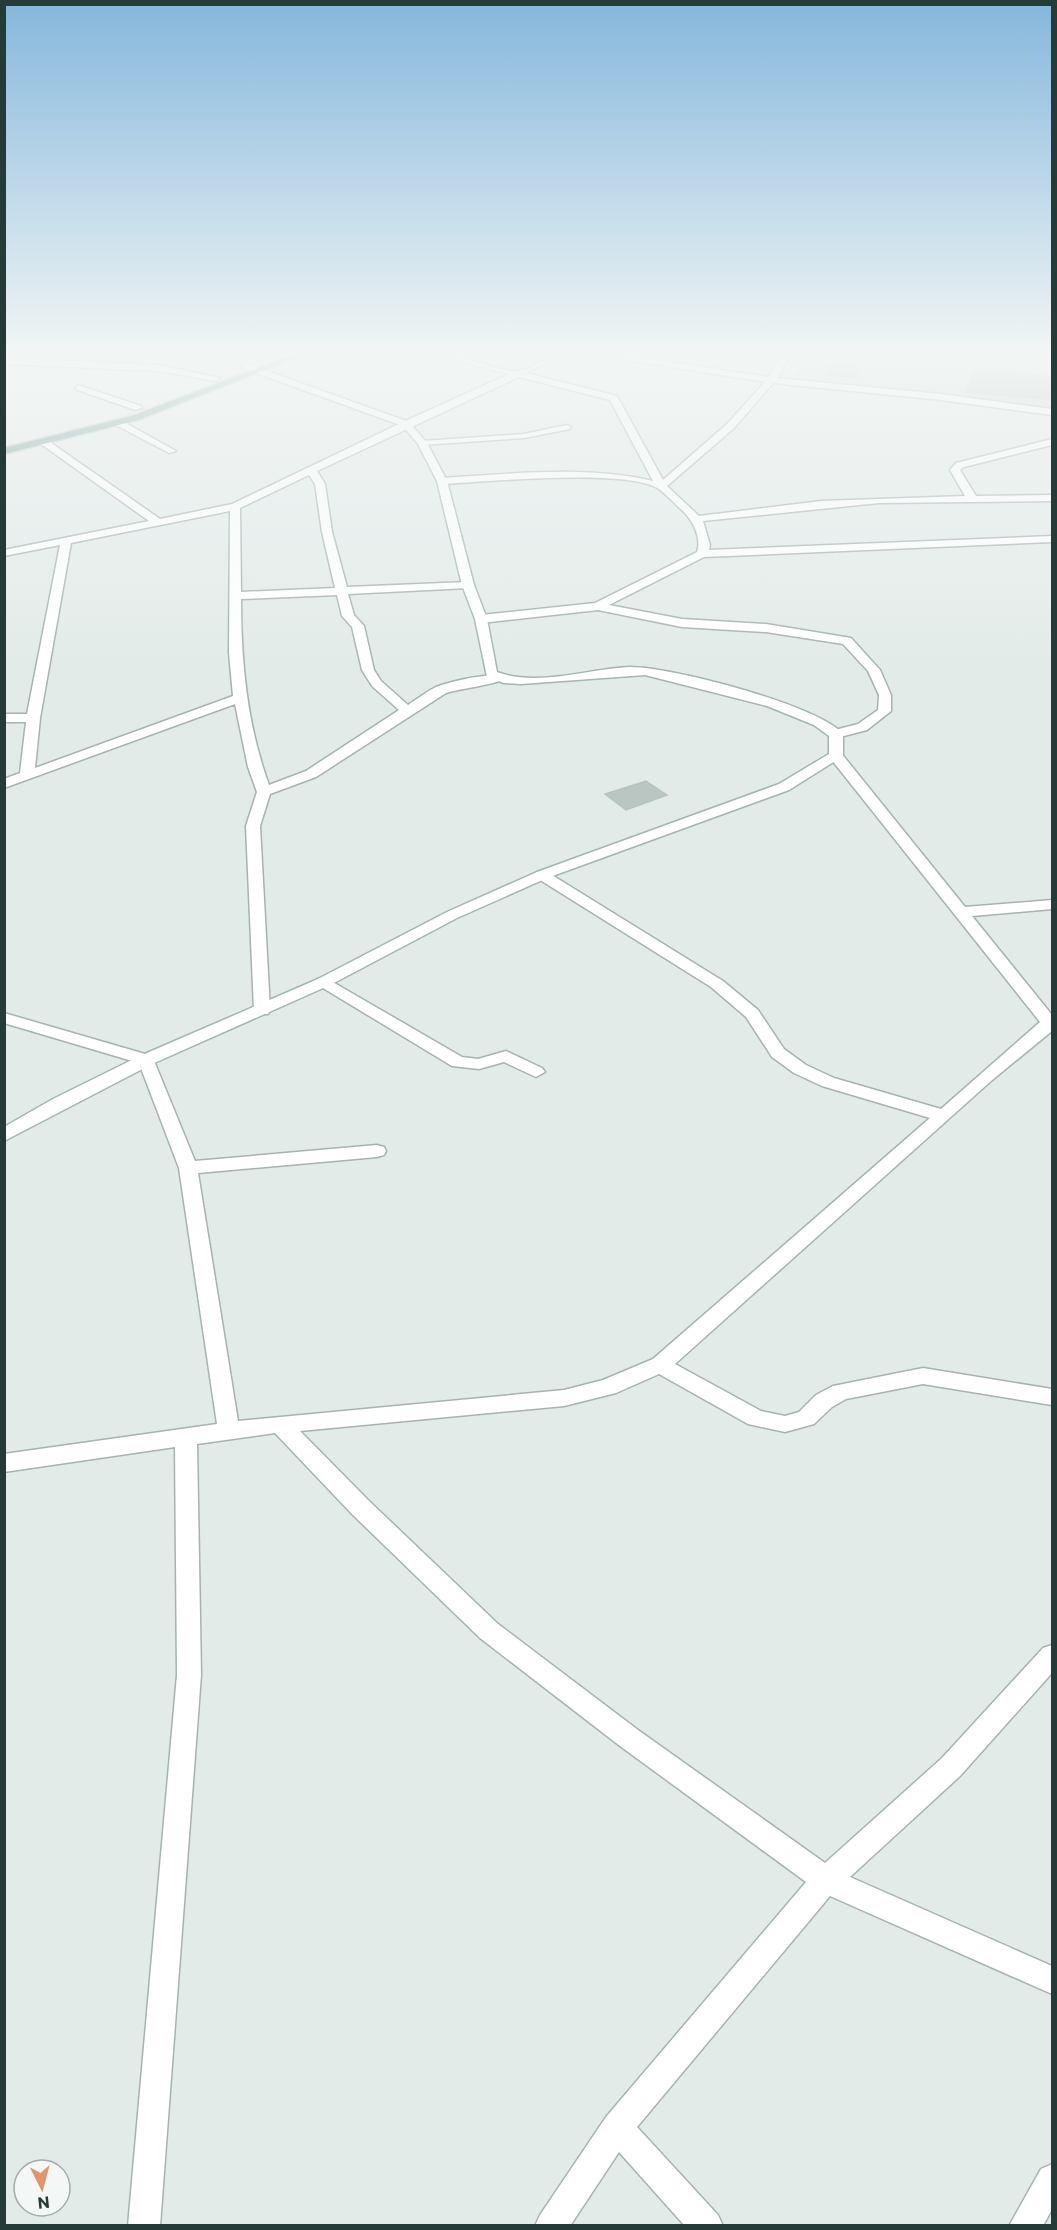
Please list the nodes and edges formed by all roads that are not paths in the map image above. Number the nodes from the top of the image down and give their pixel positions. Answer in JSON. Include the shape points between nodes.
{"nodes":[{"id":1,"x":68,"y":459,"type":"edge"},
{"id":2,"x":334,"y":459,"type":"edge"},
{"id":3,"x":430,"y":459,"type":"edge"},
{"id":4,"x":647,"y":459,"type":"edge"},
{"id":5,"x":694,"y":459,"type":"edge"},
{"id":6,"x":984,"y":459,"type":"edge"},
{"id":7,"x":311,"y":470,"type":"junction"},
{"id":8,"x":442,"y":481,"type":"junction"},
{"id":9,"x":661,"y":486,"type":"junction"},
{"id":10,"x":1053,"y":498,"type":"edge"},
{"id":11,"x":973,"y":500,"type":"junction"},
{"id":12,"x":235,"y":507,"type":"junction"},
{"id":13,"x":698,"y":519,"type":"junction"},
{"id":14,"x":160,"y":524,"type":"junction"},
{"id":15,"x":1053,"y":539,"type":"edge"},
{"id":16,"x":66,"y":543,"type":"junction"},
{"id":17,"x":4,"y":553,"type":"edge"},
{"id":18,"x":702,"y":554,"type":"junction"},
{"id":19,"x":468,"y":585,"type":"junction"},
{"id":20,"x":342,"y":590,"type":"junction"},
{"id":21,"x":237,"y":596,"type":"junction"},
{"id":22,"x":598,"y":606,"type":"junction"},
{"id":23,"x":480,"y":619,"type":"junction"},
{"id":24,"x":498,"y":679,"type":"junction"},
{"id":25,"x":240,"y":698,"type":"junction"},
{"id":26,"x":406,"y":710,"type":"junction"},
{"id":27,"x":33,"y":717,"type":"junction"},
{"id":28,"x":4,"y":718,"type":"edge"},
{"id":29,"x":836,"y":734,"type":"junction"},
{"id":30,"x":836,"y":756,"type":"junction"},
{"id":31,"x":27,"y":777,"type":"junction"},
{"id":32,"x":4,"y":784,"type":"edge"},
{"id":33,"x":264,"y":792,"type":"junction"},
{"id":34,"x":542,"y":875,"type":"junction"},
{"id":35,"x":1053,"y":904,"type":"edge"},
{"id":36,"x":962,"y":912,"type":"junction"},
{"id":37,"x":324,"y":982,"type":"junction"},
{"id":38,"x":262,"y":1010,"type":"junction"},
{"id":39,"x":4,"y":1018,"type":"edge"},
{"id":40,"x":1051,"y":1022,"type":"edge"},
{"id":41,"x":146,"y":1060,"type":"junction"},
{"id":42,"x":536,"y":1072,"type":"dead end"},
{"id":43,"x":944,"y":1116,"type":"junction"},
{"id":44,"x":4,"y":1135,"type":"edge"},
{"id":45,"x":377,"y":1151,"type":"dead end"},
{"id":46,"x":188,"y":1168,"type":"junction"},
{"id":47,"x":660,"y":1365,"type":"junction"},
{"id":48,"x":1053,"y":1396,"type":"edge"},
{"id":49,"x":280,"y":1424,"type":"junction"},
{"id":50,"x":229,"y":1431,"type":"junction"},
{"id":51,"x":186,"y":1438,"type":"junction"},
{"id":52,"x":4,"y":1463,"type":"edge"},
{"id":53,"x":1053,"y":1656,"type":"edge"},
{"id":54,"x":826,"y":1880,"type":"junction"},
{"id":55,"x":1053,"y":1980,"type":"edge"},
{"id":56,"x":617,"y":2128,"type":"junction"},
{"id":57,"x":1053,"y":2180,"type":"edge"},
{"id":58,"x":144,"y":2226,"type":"edge"},
{"id":59,"x":551,"y":2226,"type":"edge"},
{"id":60,"x":707,"y":2226,"type":"edge"},
{"id":61,"x":1025,"y":2226,"type":"edge"}],
"edges":[{"from":1,"to":14,"type":"street"},
{"from":2,"to":7,"type":"street"},
{"from":3,"to":8,"type":"street"},
{"from":4,"to":9,"type":"street"},
{"from":5,"to":9,"type":"street"},
{"from":6,"to":11,"type":"street","via":[[955,470]]},
{"from":7,"to":12,"type":"street"},
{"from":7,"to":20,"type":"street","via":[[320,484]]},
{"from":8,"to":9,"type":"street","via":[[584,477]]},
{"from":8,"to":19,"type":"street"},
{"from":9,"to":13,"type":"street"},
{"from":10,"to":11,"type":"street"},
{"from":11,"to":13,"type":"street","via":[[821,504]]},
{"from":12,"to":14,"type":"street"},
{"from":12,"to":21,"type":"street"},
{"from":13,"to":18,"type":"street","via":[[705,545]]},
{"from":14,"to":16,"type":"street"},
{"from":15,"to":18,"type":"street"},
{"from":16,"to":17,"type":"street"},
{"from":16,"to":27,"type":"street"},
{"from":18,"to":22,"type":"street"},
{"from":19,"to":20,"type":"street"},
{"from":19,"to":23,"type":"street"},
{"from":20,"to":21,"type":"street"},
{"from":20,"to":26,"type":"street","via":[[348,616],[358,626],[368,670],[376,683]]},
{"from":21,"to":25,"type":"street","via":[[235,653]]},
{"from":22,"to":23,"type":"street"},
{"from":22,"to":29,"type":"street","via":[[682,623],[766,628],[848,641],[874,670],[885,695],[885,711],[864,728]]},
{"from":23,"to":24,"type":"street","via":[[491,674]]},
{"from":24,"to":26,"type":"street","via":[[441,690]]},
{"from":24,"to":29,"type":"street","via":[[528,680],[623,669],[645,671],[788,709]]},
{"from":25,"to":31,"type":"street"},
{"from":25,"to":33,"type":"street"},
{"from":26,"to":33,"type":"street","via":[[311,774]]},
{"from":27,"to":28,"type":"street"},
{"from":27,"to":31,"type":"street"},
{"from":29,"to":30,"type":"street"},
{"from":30,"to":34,"type":"street","via":[[784,787]]},
{"from":30,"to":36,"type":"street"},
{"from":31,"to":32,"type":"street"},
{"from":33,"to":38,"type":"street","via":[[253,826]]},
{"from":34,"to":37,"type":"street","via":[[452,915]]},
{"from":34,"to":43,"type":"street","via":[[717,984],[752,1014],[778,1053],[800,1069],[828,1082]]},
{"from":35,"to":36,"type":"street"},
{"from":36,"to":40,"type":"street"},
{"from":37,"to":38,"type":"street"},
{"from":37,"to":42,"type":"street","via":[[458,1062],[479,1064],[506,1056]]},
{"from":38,"to":41,"type":"street"},
{"from":39,"to":41,"type":"street"},
{"from":40,"to":43,"type":"street"},
{"from":41,"to":44,"type":"street"},
{"from":41,"to":46,"type":"street"},
{"from":43,"to":47,"type":"street"},
{"from":45,"to":46,"type":"street"},
{"from":46,"to":50,"type":"street"},
{"from":47,"to":48,"type":"street","via":[[756,1418],[785,1424],[806,1418],[841,1392],[923,1376]]},
{"from":47,"to":49,"type":"street","via":[[608,1387],[564,1398]]},
{"from":49,"to":50,"type":"street"},
{"from":49,"to":54,"type":"street","via":[[489,1630],[629,1738]]},
{"from":50,"to":51,"type":"street"},
{"from":51,"to":52,"type":"street"},
{"from":51,"to":58,"type":"street","via":[[189,1675]]},
{"from":53,"to":54,"type":"street","via":[[951,1767]]},
{"from":54,"to":55,"type":"street"},
{"from":54,"to":56,"type":"street"},
{"from":56,"to":59,"type":"street"},
{"from":56,"to":60,"type":"street"},
{"from":57,"to":61,"type":"street"}]}
